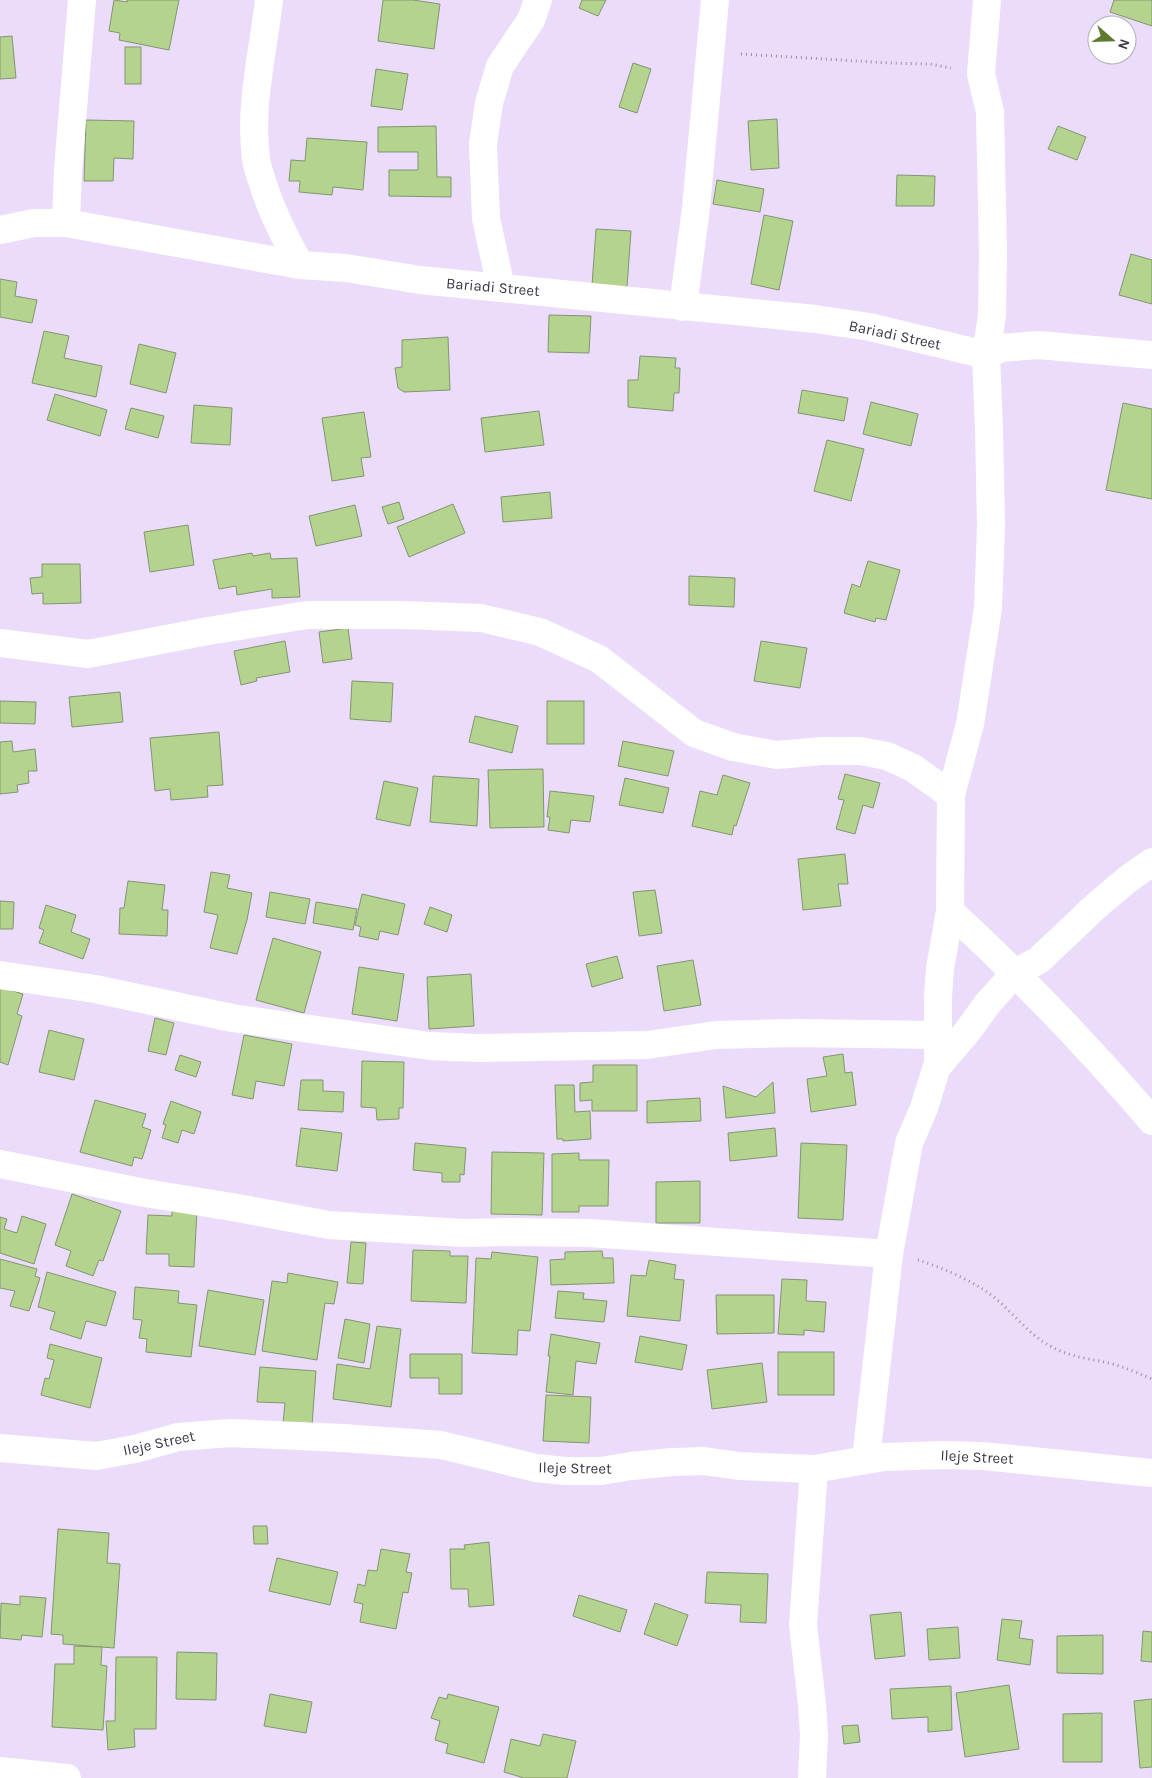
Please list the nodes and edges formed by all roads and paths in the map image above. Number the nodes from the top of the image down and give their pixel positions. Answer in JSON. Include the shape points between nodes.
{"nodes":[{"id":1,"x":82,"y":0,"type":"edge"},
{"id":2,"x":268,"y":0,"type":"edge"},
{"id":3,"x":538,"y":0,"type":"edge"},
{"id":4,"x":715,"y":0,"type":"edge"},
{"id":5,"x":987,"y":0,"type":"edge"},
{"id":6,"x":712,"y":52,"type":"junction"},
{"id":7,"x":981,"y":74,"type":"junction"},
{"id":8,"x":66,"y":223,"type":"junction"},
{"id":9,"x":0,"y":230,"type":"edge"},
{"id":10,"x":300,"y":265,"type":"junction"},
{"id":11,"x":501,"y":288,"type":"junction"},
{"id":12,"x":683,"y":307,"type":"junction"},
{"id":13,"x":986,"y":355,"type":"junction"},
{"id":14,"x":1152,"y":355,"type":"edge"},
{"id":15,"x":0,"y":642,"type":"edge"},
{"id":16,"x":951,"y":795,"type":"junction"},
{"id":17,"x":1152,"y":862,"type":"edge"},
{"id":18,"x":950,"y":911,"type":"junction"},
{"id":19,"x":1015,"y":974,"type":"junction"},
{"id":20,"x":0,"y":975,"type":"edge"},
{"id":21,"x":938,"y":1035,"type":"junction"},
{"id":22,"x":937,"y":1068,"type":"junction"},
{"id":23,"x":1152,"y":1121,"type":"edge"},
{"id":24,"x":0,"y":1164,"type":"edge"},
{"id":25,"x":890,"y":1254,"type":"junction"},
{"id":26,"x":1152,"y":1379,"type":"edge"},
{"id":27,"x":0,"y":1448,"type":"edge"},
{"id":28,"x":866,"y":1459,"type":"junction"},
{"id":29,"x":814,"y":1469,"type":"junction"},
{"id":30,"x":1152,"y":1473,"type":"edge"},
{"id":31,"x":0,"y":1771,"type":"edge"},
{"id":32,"x":67,"y":1778,"type":"edge"},
{"id":33,"x":812,"y":1778,"type":"edge"}],
"edges":[{"from":1,"to":8,"type":"street"},
{"from":2,"to":10,"type":"street","via":[[254,116],[256,160],[267,199]]},
{"from":3,"to":11,"type":"street","via":[[531,20],[500,66],[484,136],[486,218]]},
{"from":4,"to":6,"type":"street"},
{"from":5,"to":7,"type":"street"},
{"from":6,"to":7,"type":"path","via":[[930,64]]},
{"from":6,"to":12,"type":"street"},
{"from":7,"to":13,"type":"street","via":[[990,112],[994,252],[992,315]]},
{"from":8,"to":9,"type":"street","name":"Bariadi Street","via":[[34,223]]},
{"from":8,"to":10,"type":"street","name":"Bariadi Street"},
{"from":10,"to":11,"type":"street","name":"Bariadi Street"},
{"from":11,"to":12,"type":"street","name":"Bariadi Street"},
{"from":12,"to":13,"type":"street","name":"Bariadi Street","via":[[815,319],[870,328]]},
{"from":13,"to":14,"type":"street","via":[[1001,348],[1038,345]]},
{"from":13,"to":16,"type":"street","via":[[991,526],[988,608],[970,724]]},
{"from":15,"to":16,"type":"street","via":[[88,654],[308,615],[481,618],[540,632],[599,659],[694,733],[777,756],[822,751],[860,751],[887,756],[912,768]]},
{"from":16,"to":18,"type":"street"},
{"from":17,"to":19,"type":"street","via":[[1096,906],[1039,960]]},
{"from":18,"to":19,"type":"street"},
{"from":18,"to":21,"type":"street","via":[[940,969]]},
{"from":19,"to":22,"type":"street"},
{"from":19,"to":23,"type":"street"},
{"from":20,"to":21,"type":"street","via":[[94,989],[232,1018],[430,1046],[647,1045],[716,1035],[795,1032]]},
{"from":21,"to":22,"type":"street"},
{"from":22,"to":25,"type":"street","via":[[909,1144]]},
{"from":24,"to":25,"type":"street","via":[[329,1226],[464,1233],[589,1234]]},
{"from":25,"to":26,"type":"path","via":[[941,1267],[983,1290],[1055,1349],[1112,1364]]},
{"from":25,"to":28,"type":"street"},
{"from":27,"to":29,"type":"street","name":"Ileje Street","via":[[96,1456],[178,1437],[231,1433],[441,1445],[536,1468],[565,1471],[601,1471],[704,1461]]},
{"from":28,"to":29,"type":"street","name":"Ileje Street"},
{"from":28,"to":30,"type":"street","name":"Ileje Street","via":[[913,1455],[983,1456]]},
{"from":29,"to":33,"type":"street","via":[[803,1625],[814,1735]]},
{"from":31,"to":32,"type":"street"}]}
